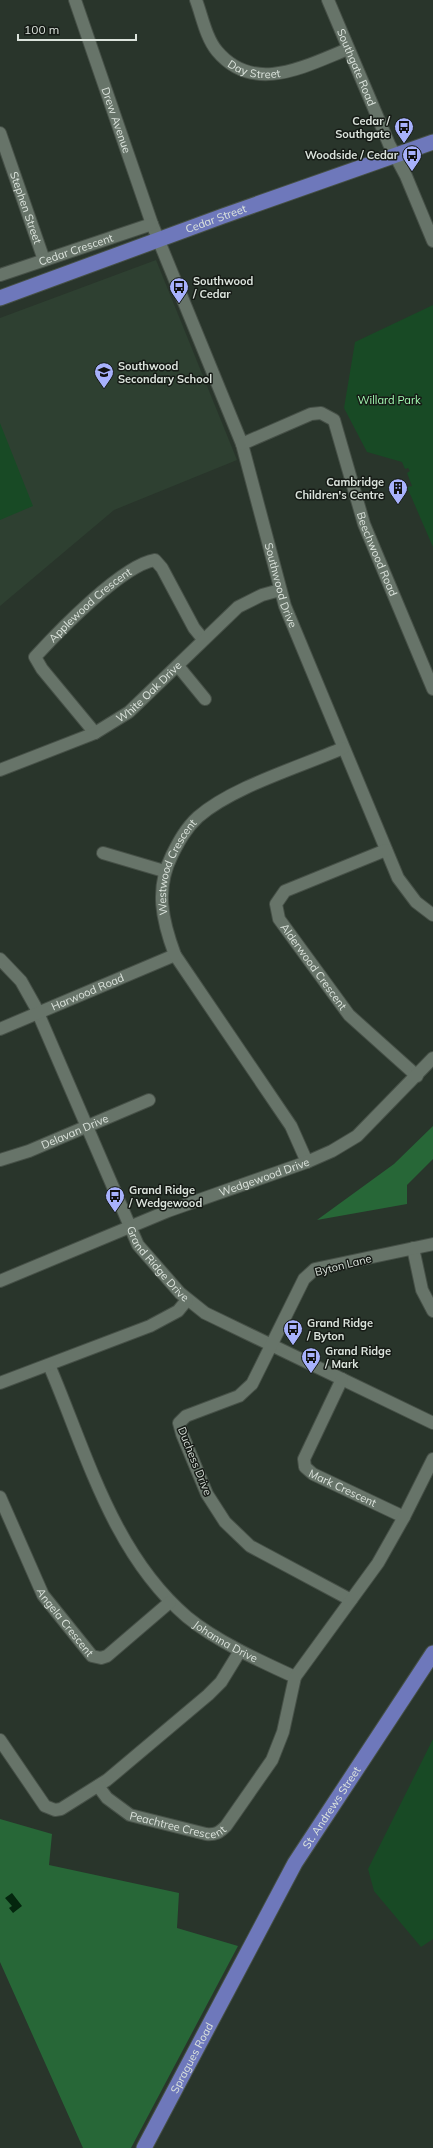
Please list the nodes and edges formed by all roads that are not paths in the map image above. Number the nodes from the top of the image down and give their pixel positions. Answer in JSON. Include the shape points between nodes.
{"nodes":[{"id":1,"x":75,"y":0,"type":"edge"},
{"id":2,"x":196,"y":0,"type":"edge"},
{"id":3,"x":328,"y":0,"type":"edge"},
{"id":4,"x":348,"y":49,"type":"junction"},
{"id":5,"x":0,"y":133,"type":"edge"},
{"id":6,"x":433,"y":142,"type":"edge"},
{"id":7,"x":396,"y":155,"type":"junction"},
{"id":8,"x":152,"y":224,"type":"junction"},
{"id":9,"x":160,"y":240,"type":"junction"},
{"id":10,"x":433,"y":241,"type":"edge"},
{"id":11,"x":44,"y":260,"type":"junction"},
{"id":12,"x":0,"y":275,"type":"edge"},
{"id":13,"x":0,"y":298,"type":"edge"},
{"id":14,"x":242,"y":444,"type":"junction"},
{"id":15,"x":280,"y":590,"type":"junction"},
{"id":16,"x":203,"y":639,"type":"junction"},
{"id":17,"x":178,"y":666,"type":"junction"},
{"id":18,"x":433,"y":689,"type":"edge"},
{"id":19,"x":205,"y":699,"type":"dead end"},
{"id":20,"x":95,"y":733,"type":"junction"},
{"id":21,"x":343,"y":748,"type":"junction"},
{"id":22,"x":0,"y":770,"type":"edge"},
{"id":23,"x":386,"y":850,"type":"junction"},
{"id":24,"x":102,"y":853,"type":"dead end"},
{"id":25,"x":164,"y":871,"type":"junction"},
{"id":26,"x":433,"y":915,"type":"edge"},
{"id":27,"x":175,"y":955,"type":"junction"},
{"id":28,"x":0,"y":959,"type":"edge"},
{"id":29,"x":38,"y":1014,"type":"junction"},
{"id":30,"x":0,"y":1029,"type":"edge"},
{"id":31,"x":433,"y":1058,"type":"edge"},
{"id":32,"x":417,"y":1076,"type":"junction"},
{"id":33,"x":149,"y":1100,"type":"dead end"},
{"id":34,"x":87,"y":1127,"type":"junction"},
{"id":35,"x":0,"y":1160,"type":"edge"},
{"id":36,"x":307,"y":1162,"type":"junction"},
{"id":37,"x":130,"y":1227,"type":"junction"},
{"id":38,"x":433,"y":1244,"type":"edge"},
{"id":39,"x":413,"y":1248,"type":"junction"},
{"id":40,"x":0,"y":1281,"type":"edge"},
{"id":41,"x":187,"y":1300,"type":"junction"},
{"id":42,"x":433,"y":1311,"type":"edge"},
{"id":43,"x":271,"y":1345,"type":"junction"},
{"id":44,"x":49,"y":1365,"type":"junction"},
{"id":45,"x":342,"y":1379,"type":"junction"},
{"id":46,"x":0,"y":1383,"type":"edge"},
{"id":47,"x":433,"y":1423,"type":"edge"},
{"id":48,"x":433,"y":1459,"type":"edge"},
{"id":49,"x":0,"y":1497,"type":"edge"},
{"id":50,"x":404,"y":1517,"type":"junction"},
{"id":51,"x":351,"y":1600,"type":"junction"},
{"id":52,"x":170,"y":1602,"type":"junction"},
{"id":53,"x":240,"y":1651,"type":"junction"},
{"id":54,"x":433,"y":1653,"type":"edge"},
{"id":55,"x":295,"y":1677,"type":"junction"},
{"id":56,"x":0,"y":1740,"type":"edge"},
{"id":57,"x":98,"y":1786,"type":"junction"},
{"id":58,"x":240,"y":1967,"type":"joint"},
{"id":59,"x":144,"y":2148,"type":"edge"}],
"edges":[{"from":1,"to":8,"type":"street","name":"Drew Avenue"},
{"from":2,"to":4,"type":"street","name":"Day Street","via":[[216,50],[231,64],[246,72],[262,75],[284,73]]},
{"from":3,"to":4,"type":"street","name":"Southgate Road"},
{"from":4,"to":7,"type":"street","name":"Southgate Road"},
{"from":5,"to":11,"type":"street","name":"Stephen Street"},
{"from":6,"to":7,"type":"main road","name":"Cedar Street"},
{"from":7,"to":9,"type":"main road","name":"Cedar Street"},
{"from":7,"to":10,"type":"street","name":"Southgate Road"},
{"from":8,"to":9,"type":"street","name":"Drew Avenue"},
{"from":8,"to":11,"type":"street","name":"Cedar Crescent"},
{"from":9,"to":13,"type":"main road","name":"Cedar Street"},
{"from":9,"to":14,"type":"street","name":"Southwood Drive"},
{"from":11,"to":12,"type":"street","name":"Cedar Crescent"},
{"from":14,"to":15,"type":"street","name":"Southwood Drive"},
{"from":14,"to":18,"type":"street","name":"Beechwood Road","via":[[311,414],[329,415],[334,420],[364,524]]},
{"from":15,"to":16,"type":"street","name":"White Oak Drive","via":[[262,595],[238,607]]},
{"from":15,"to":21,"type":"street","name":"Southwood Drive","via":[[289,618]]},
{"from":16,"to":17,"type":"street","name":"White Oak Drive"},
{"from":16,"to":20,"type":"street","name":"Applewood Crescent","via":[[155,560],[145,562],[107,588],[35,657]]},
{"from":17,"to":19,"type":"street"},
{"from":17,"to":20,"type":"street","name":"White Oak Drive","via":[[129,712]]},
{"from":20,"to":22,"type":"street","name":"White Oak Drive"},
{"from":21,"to":23,"type":"street","name":"Southwood Drive"},
{"from":21,"to":25,"type":"street","name":"Westwood Crescent","via":[[217,803],[197,818],[181,836]]},
{"from":23,"to":26,"type":"street","name":"Southwood Drive","via":[[406,890],[416,902]]},
{"from":23,"to":32,"type":"street","name":"Alderwood Crescent","via":[[285,891],[276,904],[279,919],[349,1014]]},
{"from":24,"to":25,"type":"street"},
{"from":25,"to":27,"type":"street","name":"Westwood Crescent","via":[[163,915]]},
{"from":27,"to":29,"type":"street","name":"Harwood Road"},
{"from":27,"to":36,"type":"street","name":"Westwood Crescent","via":[[291,1126]]},
{"from":28,"to":29,"type":"street","name":"Grand Ridge Drive","via":[[21,982]]},
{"from":29,"to":30,"type":"street","name":"Harwood Road"},
{"from":29,"to":34,"type":"street","name":"Grand Ridge Drive"},
{"from":31,"to":32,"type":"street","name":"Wedgewood Drive"},
{"from":32,"to":36,"type":"street","name":"Wedgewood Drive","via":[[357,1136]]},
{"from":33,"to":34,"type":"street","name":"Delavan Drive"},
{"from":34,"to":35,"type":"street","name":"Delavan Drive"},
{"from":34,"to":37,"type":"street","name":"Grand Ridge Drive"},
{"from":36,"to":37,"type":"street","name":"Wedgewood Drive"},
{"from":37,"to":40,"type":"street","name":"Wedgewood Drive"},
{"from":37,"to":41,"type":"street","name":"Grand Ridge Drive","via":[[143,1253]]},
{"from":38,"to":39,"type":"street","name":"Byton Lane"},
{"from":39,"to":42,"type":"street","via":[[422,1290]]},
{"from":39,"to":43,"type":"street","name":"Byton Lane","via":[[315,1270],[308,1274]]},
{"from":41,"to":43,"type":"street","name":"Grand Ridge Drive","via":[[205,1313]]},
{"from":41,"to":44,"type":"street","via":[[178,1311],[150,1326]]},
{"from":43,"to":45,"type":"street","name":"Grand Ridge Drive"},
{"from":43,"to":51,"type":"street","name":"Duchess Drive","via":[[252,1384],[239,1396],[186,1416],[179,1423],[182,1434],[207,1494],[225,1522],[250,1546]]},
{"from":44,"to":46,"type":"street"},
{"from":44,"to":52,"type":"street","name":"Johanna Drive","via":[[125,1543]]},
{"from":45,"to":47,"type":"street","name":"Grand Ridge Drive"},
{"from":45,"to":50,"type":"street","name":"Mark Crescent","via":[[304,1459],[305,1466],[312,1474]]},
{"from":48,"to":50,"type":"street"},
{"from":49,"to":52,"type":"street","name":"Angela Crescent","via":[[43,1595],[92,1656],[107,1656]]},
{"from":50,"to":51,"type":"street","via":[[378,1563]]},
{"from":51,"to":55,"type":"street"},
{"from":52,"to":53,"type":"street","name":"Johanna Drive","via":[[188,1618]]},
{"from":53,"to":55,"type":"street","name":"Johanna Drive"},
{"from":53,"to":57,"type":"street","via":[[221,1682],[208,1695]]},
{"from":54,"to":58,"type":"main road","name":"St. Andrews Street","via":[[295,1863]]},
{"from":55,"to":57,"type":"street","name":"Peachtree Crescent","via":[[284,1732],[272,1760],[219,1833],[206,1834],[130,1815],[107,1798]]},
{"from":56,"to":57,"type":"street","via":[[50,1810],[61,1808]]},
{"from":58,"to":59,"type":"main road","name":"Spragues Road"}]}
